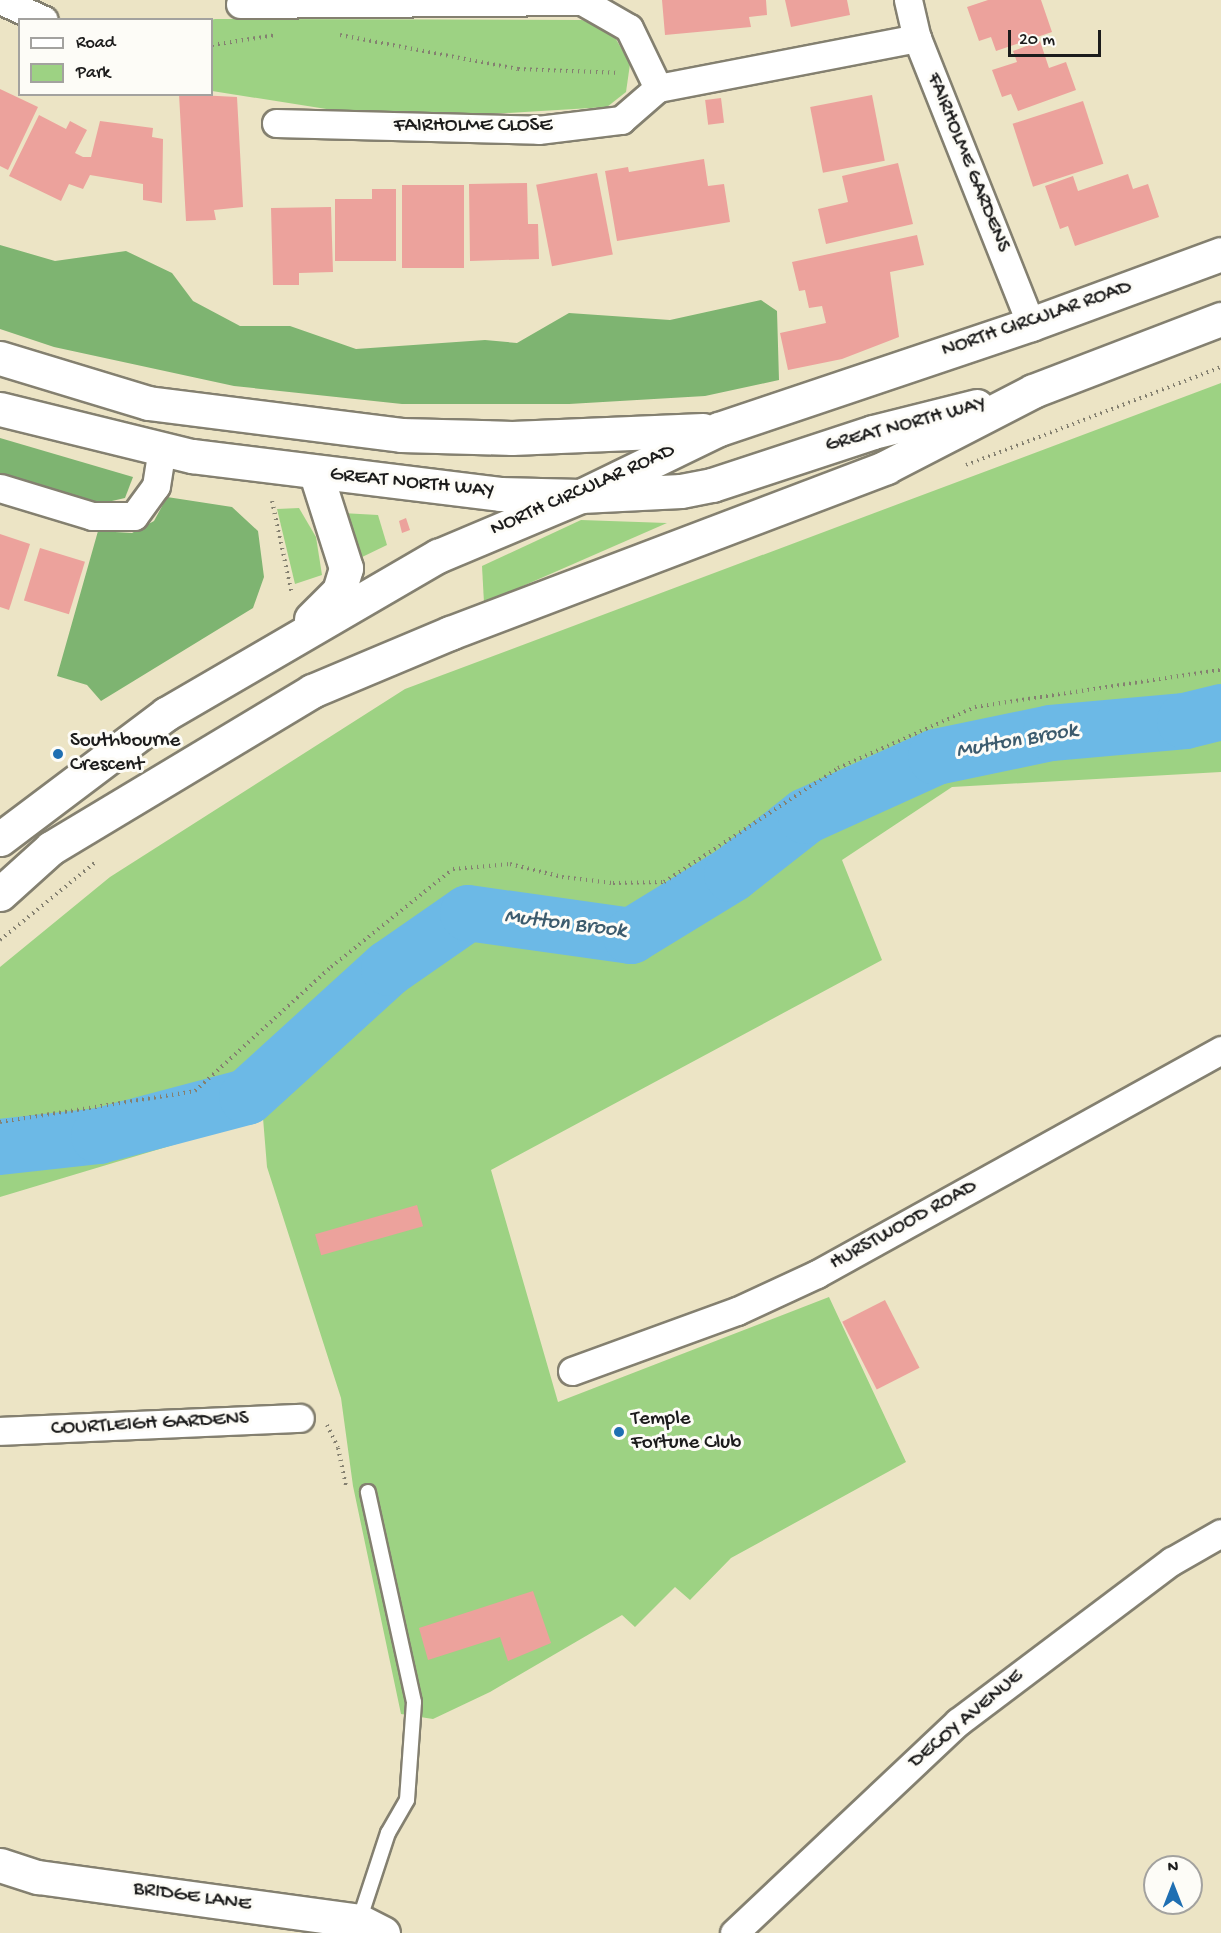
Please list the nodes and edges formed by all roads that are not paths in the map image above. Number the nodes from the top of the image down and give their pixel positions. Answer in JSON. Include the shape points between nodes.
{"nodes":[{"id":1,"x":0,"y":0,"type":"edge"},
{"id":2,"x":908,"y":0,"type":"edge"},
{"id":3,"x":240,"y":3,"type":"dead end"},
{"id":4,"x":40,"y":18,"type":"edge"},
{"id":5,"x":917,"y":38,"type":"junction"},
{"id":6,"x":655,"y":81,"type":"junction"},
{"id":7,"x":276,"y":123,"type":"dead end"},
{"id":8,"x":1221,"y":254,"type":"edge"},
{"id":9,"x":1221,"y":319,"type":"edge"},
{"id":10,"x":1031,"y":324,"type":"junction"},
{"id":11,"x":0,"y":358,"type":"edge"},
{"id":12,"x":1033,"y":391,"type":"junction"},
{"id":13,"x":0,"y":409,"type":"edge"},
{"id":14,"x":719,"y":429,"type":"junction"},
{"id":15,"x":162,"y":450,"type":"junction"},
{"id":16,"x":316,"y":474,"type":"junction"},
{"id":17,"x":0,"y":488,"type":"edge"},
{"id":18,"x":581,"y":496,"type":"junction"},
{"id":19,"x":277,"y":651,"type":"junction"},
{"id":20,"x":0,"y":839,"type":"edge"},
{"id":21,"x":0,"y":894,"type":"edge"},
{"id":22,"x":1221,"y":1050,"type":"edge"},
{"id":23,"x":572,"y":1371,"type":"dead end"},
{"id":24,"x":300,"y":1418,"type":"road end"},
{"id":25,"x":0,"y":1431,"type":"edge"},
{"id":26,"x":368,"y":1492,"type":"dead end"},
{"id":27,"x":1221,"y":1533,"type":"edge"},
{"id":28,"x":0,"y":1864,"type":"edge"},
{"id":29,"x":366,"y":1929,"type":"edge"},
{"id":30,"x":734,"y":1933,"type":"edge"}],
"edges":[{"from":1,"to":4,"type":"street"},
{"from":2,"to":5,"type":"street","name":"FAIRHOLME GARDENS"},
{"from":3,"to":6,"type":"street","via":[[582,2],[629,28]]},
{"from":5,"to":6,"type":"street","name":"FAIRHOLME CLOSE"},
{"from":5,"to":10,"type":"street","name":"FAIRHOLME GARDENS"},
{"from":6,"to":7,"type":"street","name":"FAIRHOLME CLOSE","via":[[621,120],[538,130]]},
{"from":8,"to":10,"type":"main road","name":"NORTH CIRCULAR ROAD"},
{"from":9,"to":12,"type":"main road"},
{"from":10,"to":14,"type":"main road","name":"NORTH CIRCULAR ROAD"},
{"from":11,"to":14,"type":"main road","via":[[148,403],[401,435],[512,438]]},
{"from":12,"to":18,"type":"main road","name":"GREAT NORTH WAY","via":[[873,432],[712,485],[681,491]]},
{"from":12,"to":21,"type":"main road","via":[[886,467],[450,633],[312,691],[51,848]]},
{"from":13,"to":15,"type":"main road","name":"GREAT NORTH WAY"},
{"from":14,"to":18,"type":"main road","name":"NORTH CIRCULAR ROAD"},
{"from":15,"to":16,"type":"main road","name":"GREAT NORTH WAY"},
{"from":15,"to":17,"type":"street","via":[[156,486],[134,516],[92,516]]},
{"from":16,"to":18,"type":"main road","name":"GREAT NORTH WAY","via":[[500,494]]},
{"from":16,"to":19,"type":"main road","via":[[346,568],[339,591]]},
{"from":18,"to":19,"type":"main road","name":"NORTH CIRCULAR ROAD","via":[[438,556]]},
{"from":19,"to":20,"type":"main road","name":"NORTH CIRCULAR ROAD","via":[[166,714]]},
{"from":22,"to":23,"type":"street","name":"HURSTWOOD ROAD","via":[[817,1274],[737,1311]]},
{"from":24,"to":25,"type":"street","name":"COURTLEIGH GARDENS"},
{"from":26,"to":29,"type":"lane","via":[[414,1702],[407,1800],[388,1833]]},
{"from":27,"to":30,"type":"street","name":"DECOY AVENUE","via":[[1172,1562],[958,1722]]},
{"from":28,"to":29,"type":"main road","name":"BRIDGE LANE","via":[[38,1876]]}]}
